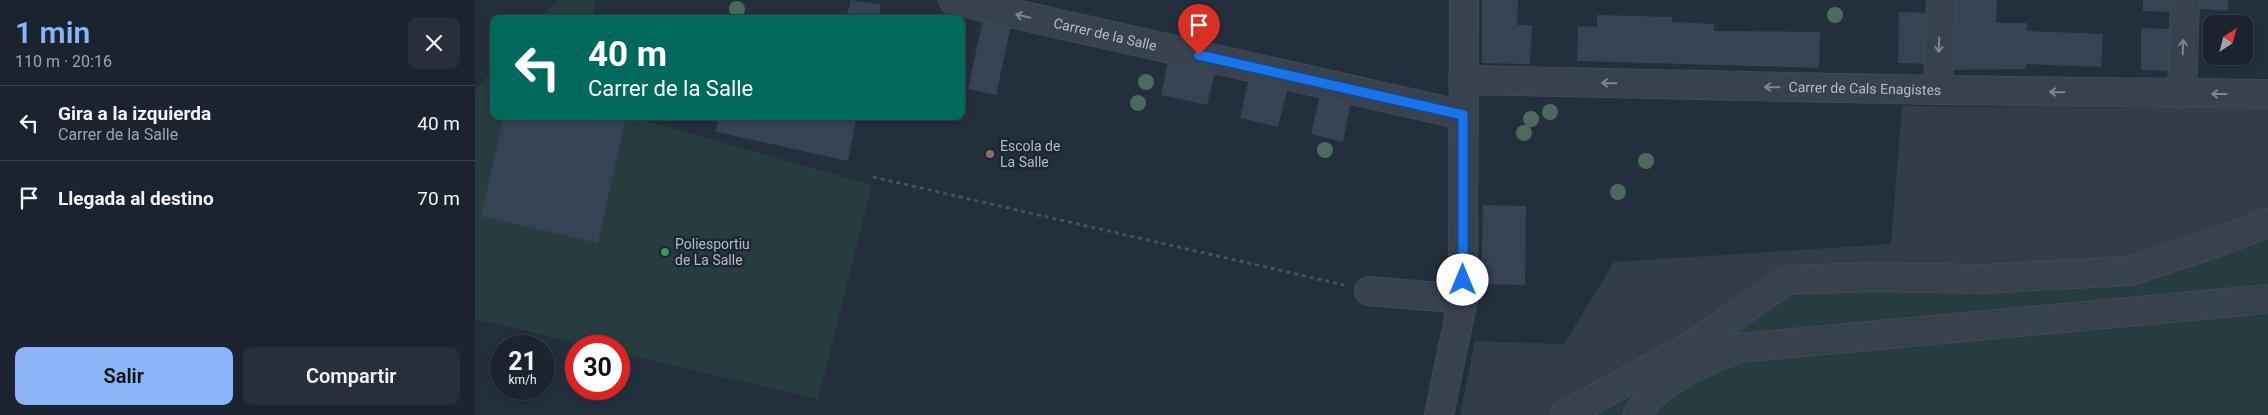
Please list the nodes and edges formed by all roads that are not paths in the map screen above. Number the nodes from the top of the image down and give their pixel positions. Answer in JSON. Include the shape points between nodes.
{"nodes":[{"id":1,"x":953,"y":0,"type":"edge"},
{"id":2,"x":1464,"y":0,"type":"edge"},
{"id":3,"x":1941,"y":0,"type":"edge"},
{"id":4,"x":2185,"y":0,"type":"edge"},
{"id":5,"x":1463,"y":80,"type":"junction"},
{"id":6,"x":1938,"y":90,"type":"junction"},
{"id":7,"x":2181,"y":94,"type":"junction"},
{"id":8,"x":2268,"y":94,"type":"edge"},
{"id":9,"x":1463,"y":115,"type":"junction"},
{"id":10,"x":2268,"y":223,"type":"edge"},
{"id":11,"x":1369,"y":291,"type":"road end"},
{"id":12,"x":1463,"y":299,"type":"junction"},
{"id":13,"x":2268,"y":299,"type":"edge"},
{"id":14,"x":1439,"y":415,"type":"edge"},
{"id":15,"x":1565,"y":415,"type":"edge"},
{"id":16,"x":1638,"y":415,"type":"edge"}],
"edges":[{"from":9,"to":1,"type":"street","name":"Carrer de la Salle","one_way":true},
{"from":2,"to":5,"type":"street"},
{"from":3,"to":6,"type":"street","one_way":true},
{"from":7,"to":4,"type":"street","one_way":true},
{"from":6,"to":5,"type":"street","name":"Carrer de Cals Enagistes","one_way":true},
{"from":5,"to":9,"type":"street"},
{"from":7,"to":6,"type":"street","name":"Carrer de Cals Enagistes","one_way":true},
{"from":8,"to":7,"type":"street","name":"Carrer de Cals Enagistes","one_way":true},
{"from":9,"to":12,"type":"street"},
{"from":10,"to":15,"type":"street","via":[[2131,270],[1983,279],[1872,277],[1787,280],[1690,347]]},
{"from":11,"to":12,"type":"street"},
{"from":12,"to":14,"type":"street"},
{"from":13,"to":16,"type":"street","via":[[1739,348],[1689,369],[1651,395]]}]}
